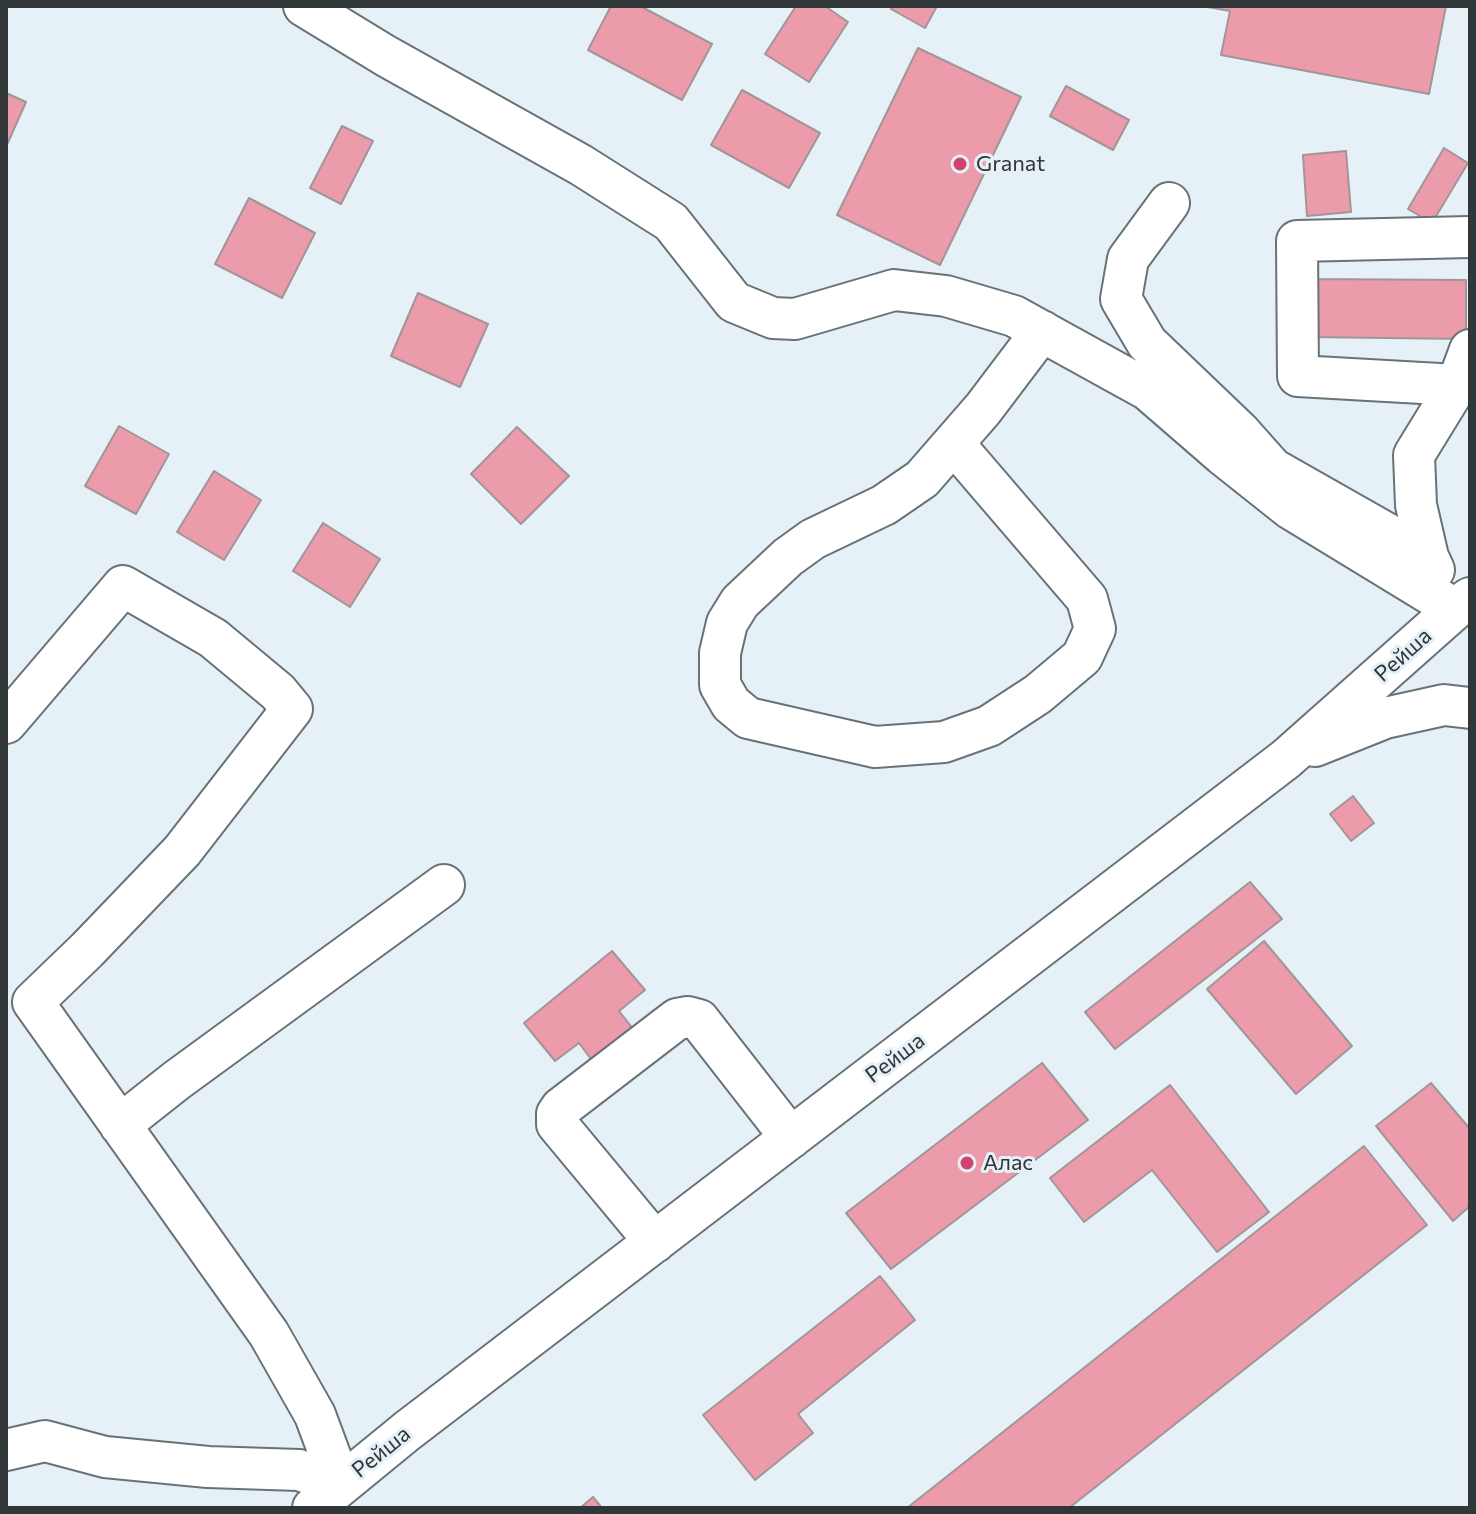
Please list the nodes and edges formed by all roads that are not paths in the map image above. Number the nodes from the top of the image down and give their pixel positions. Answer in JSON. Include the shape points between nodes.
{"nodes":[{"id":1,"x":304,"y":6,"type":"edge"},
{"id":2,"x":1169,"y":203,"type":"dead end"},
{"id":3,"x":1470,"y":237,"type":"edge"},
{"id":4,"x":1042,"y":331,"type":"junction"},
{"id":5,"x":1464,"y":367,"type":"edge"},
{"id":6,"x":954,"y":444,"type":"junction"},
{"id":7,"x":1428,"y":557,"type":"junction"},
{"id":8,"x":1462,"y":603,"type":"edge"},
{"id":9,"x":1470,"y":708,"type":"edge"},
{"id":10,"x":6,"y":723,"type":"edge"},
{"id":11,"x":1286,"y":759,"type":"junction"},
{"id":12,"x":444,"y":885,"type":"dead end"},
{"id":13,"x":120,"y":1125,"type":"junction"},
{"id":14,"x":791,"y":1138,"type":"junction"},
{"id":15,"x":655,"y":1242,"type":"junction"},
{"id":16,"x":6,"y":1450,"type":"edge"},
{"id":17,"x":327,"y":1497,"type":"edge"}],
"edges":[{"from":1,"to":4,"type":"street","via":[[671,222],[734,302],[773,318],[795,319],[894,290],[946,296],[1014,316]]},
{"from":2,"to":7,"type":"street","via":[[1128,259],[1121,299],[1147,343],[1273,469]]},
{"from":3,"to":5,"type":"street","via":[[1297,241],[1298,376]]},
{"from":4,"to":6,"type":"street"},
{"from":4,"to":8,"type":"street","via":[[1148,390],[1291,509]]},
{"from":5,"to":7,"type":"street","via":[[1414,455],[1416,505]]},
{"from":6,"to":6,"type":"street","via":[[922,479],[884,505],[813,539],[740,602],[727,623],[720,685],[748,718],[875,747],[944,742],[989,726],[1082,657],[1095,629],[1087,599]]},
{"from":7,"to":8,"type":"street"},
{"from":8,"to":11,"type":"street","name":"Рейша"},
{"from":9,"to":11,"type":"street","via":[[1444,705],[1385,718]]},
{"from":10,"to":13,"type":"street","via":[[123,586],[213,638],[292,709],[182,851],[33,1002]]},
{"from":11,"to":14,"type":"street","name":"Рейша"},
{"from":12,"to":13,"type":"street"},
{"from":13,"to":17,"type":"street","via":[[269,1334],[315,1415]]},
{"from":14,"to":15,"type":"street","name":"Рейша"},
{"from":14,"to":15,"type":"street","via":[[699,1020],[677,1019],[557,1114],[557,1124]]},
{"from":15,"to":17,"type":"street","name":"Рейша"},
{"from":16,"to":17,"type":"street","via":[[45,1441],[105,1457],[299,1470]]}]}
